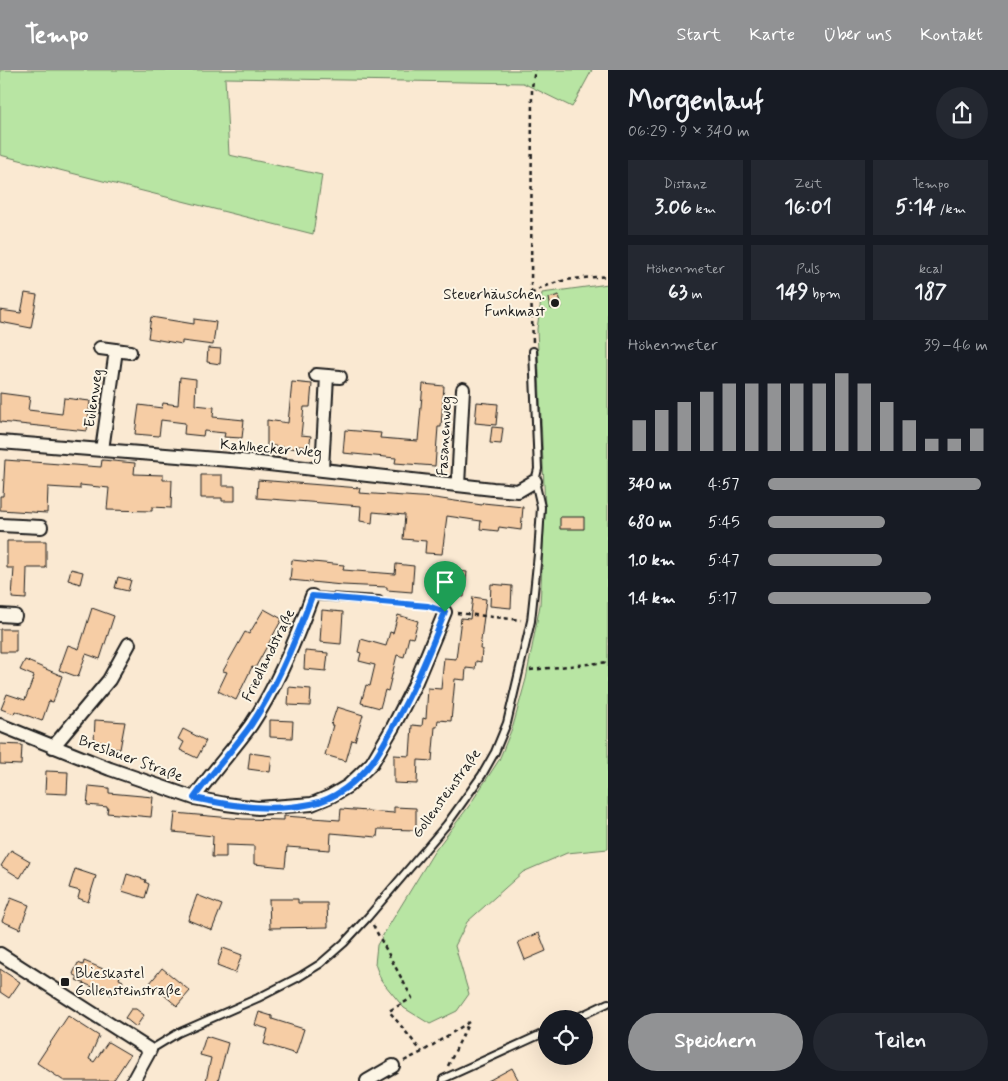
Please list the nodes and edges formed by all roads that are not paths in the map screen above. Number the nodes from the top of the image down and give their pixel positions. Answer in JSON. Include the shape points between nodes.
{"nodes":[{"id":1,"x":100,"y":348,"type":"dead end"},
{"id":2,"x":116,"y":350,"type":"junction"},
{"id":3,"x":533,"y":351,"type":"road end"},
{"id":4,"x":130,"y":352,"type":"dead end"},
{"id":5,"x":340,"y":378,"type":"dead end"},
{"id":6,"x":463,"y":389,"type":"dead end"},
{"id":7,"x":0,"y":442,"type":"edge"},
{"id":8,"x":102,"y":450,"type":"junction"},
{"id":9,"x":322,"y":469,"type":"junction"},
{"id":10,"x":535,"y":481,"type":"junction"},
{"id":11,"x":458,"y":485,"type":"junction"},
{"id":12,"x":0,"y":525,"type":"edge"},
{"id":13,"x":41,"y":527,"type":"dead end"},
{"id":14,"x":312,"y":596,"type":"joint"},
{"id":15,"x":379,"y":600,"type":"road end"},
{"id":16,"x":445,"y":612,"type":"road end"},
{"id":17,"x":0,"y":615,"type":"edge"},
{"id":18,"x":15,"y":616,"type":"dead end"},
{"id":19,"x":130,"y":644,"type":"dead end"},
{"id":20,"x":0,"y":725,"type":"edge"},
{"id":21,"x":53,"y":746,"type":"junction"},
{"id":22,"x":194,"y":798,"type":"junction"},
{"id":23,"x":0,"y":954,"type":"edge"},
{"id":24,"x":608,"y":1003,"type":"edge"},
{"id":25,"x":593,"y":1010,"type":"edge"},
{"id":26,"x":538,"y":1036,"type":"edge"},
{"id":27,"x":150,"y":1050,"type":"junction"},
{"id":28,"x":393,"y":1066,"type":"road end"},
{"id":29,"x":443,"y":1078,"type":"road end"},
{"id":30,"x":133,"y":1081,"type":"edge"},
{"id":31,"x":367,"y":1081,"type":"edge"}],
"edges":[{"from":1,"to":2,"type":"street","name":"Eulenweg"},
{"from":2,"to":4,"type":"street","name":"Eulenweg"},
{"from":2,"to":8,"type":"street","name":"Eulenweg"},
{"from":3,"to":10,"type":"lane","name":"Gollensteinstraße","via":[[538,469]]},
{"from":5,"to":9,"type":"street","via":[[322,375]]},
{"from":6,"to":11,"type":"street","name":"Fasanenweg"},
{"from":7,"to":8,"type":"street","name":"Kahlhecker Weg"},
{"from":8,"to":9,"type":"street","name":"Kahlhecker Weg"},
{"from":9,"to":11,"type":"street","name":"Kahlhecker Weg"},
{"from":10,"to":11,"type":"street","name":"Kahlhecker Weg","via":[[518,490]]},
{"from":10,"to":27,"type":"lane","name":"Gollensteinstraße","via":[[541,507],[531,621],[507,723],[482,775],[447,824],[332,954],[299,977],[178,1033]]},
{"from":12,"to":13,"type":"street"},
{"from":14,"to":15,"type":"lane"},
{"from":14,"to":22,"type":"street","name":"Friedlandstraße","via":[[267,699]]},
{"from":16,"to":22,"type":"street","name":"Breslauer Straße","via":[[393,728],[372,762],[348,786],[312,804],[287,806],[258,808]]},
{"from":17,"to":18,"type":"street"},
{"from":19,"to":21,"type":"street","via":[[109,680]]},
{"from":20,"to":21,"type":"street","name":"Breslauer Straße"},
{"from":21,"to":22,"type":"street","name":"Breslauer Straße"},
{"from":23,"to":27,"type":"street"},
{"from":24,"to":25,"type":"lane"},
{"from":26,"to":29,"type":"lane"},
{"from":27,"to":30,"type":"street","name":"Gollensteinstraße"},
{"from":28,"to":31,"type":"street"}]}
